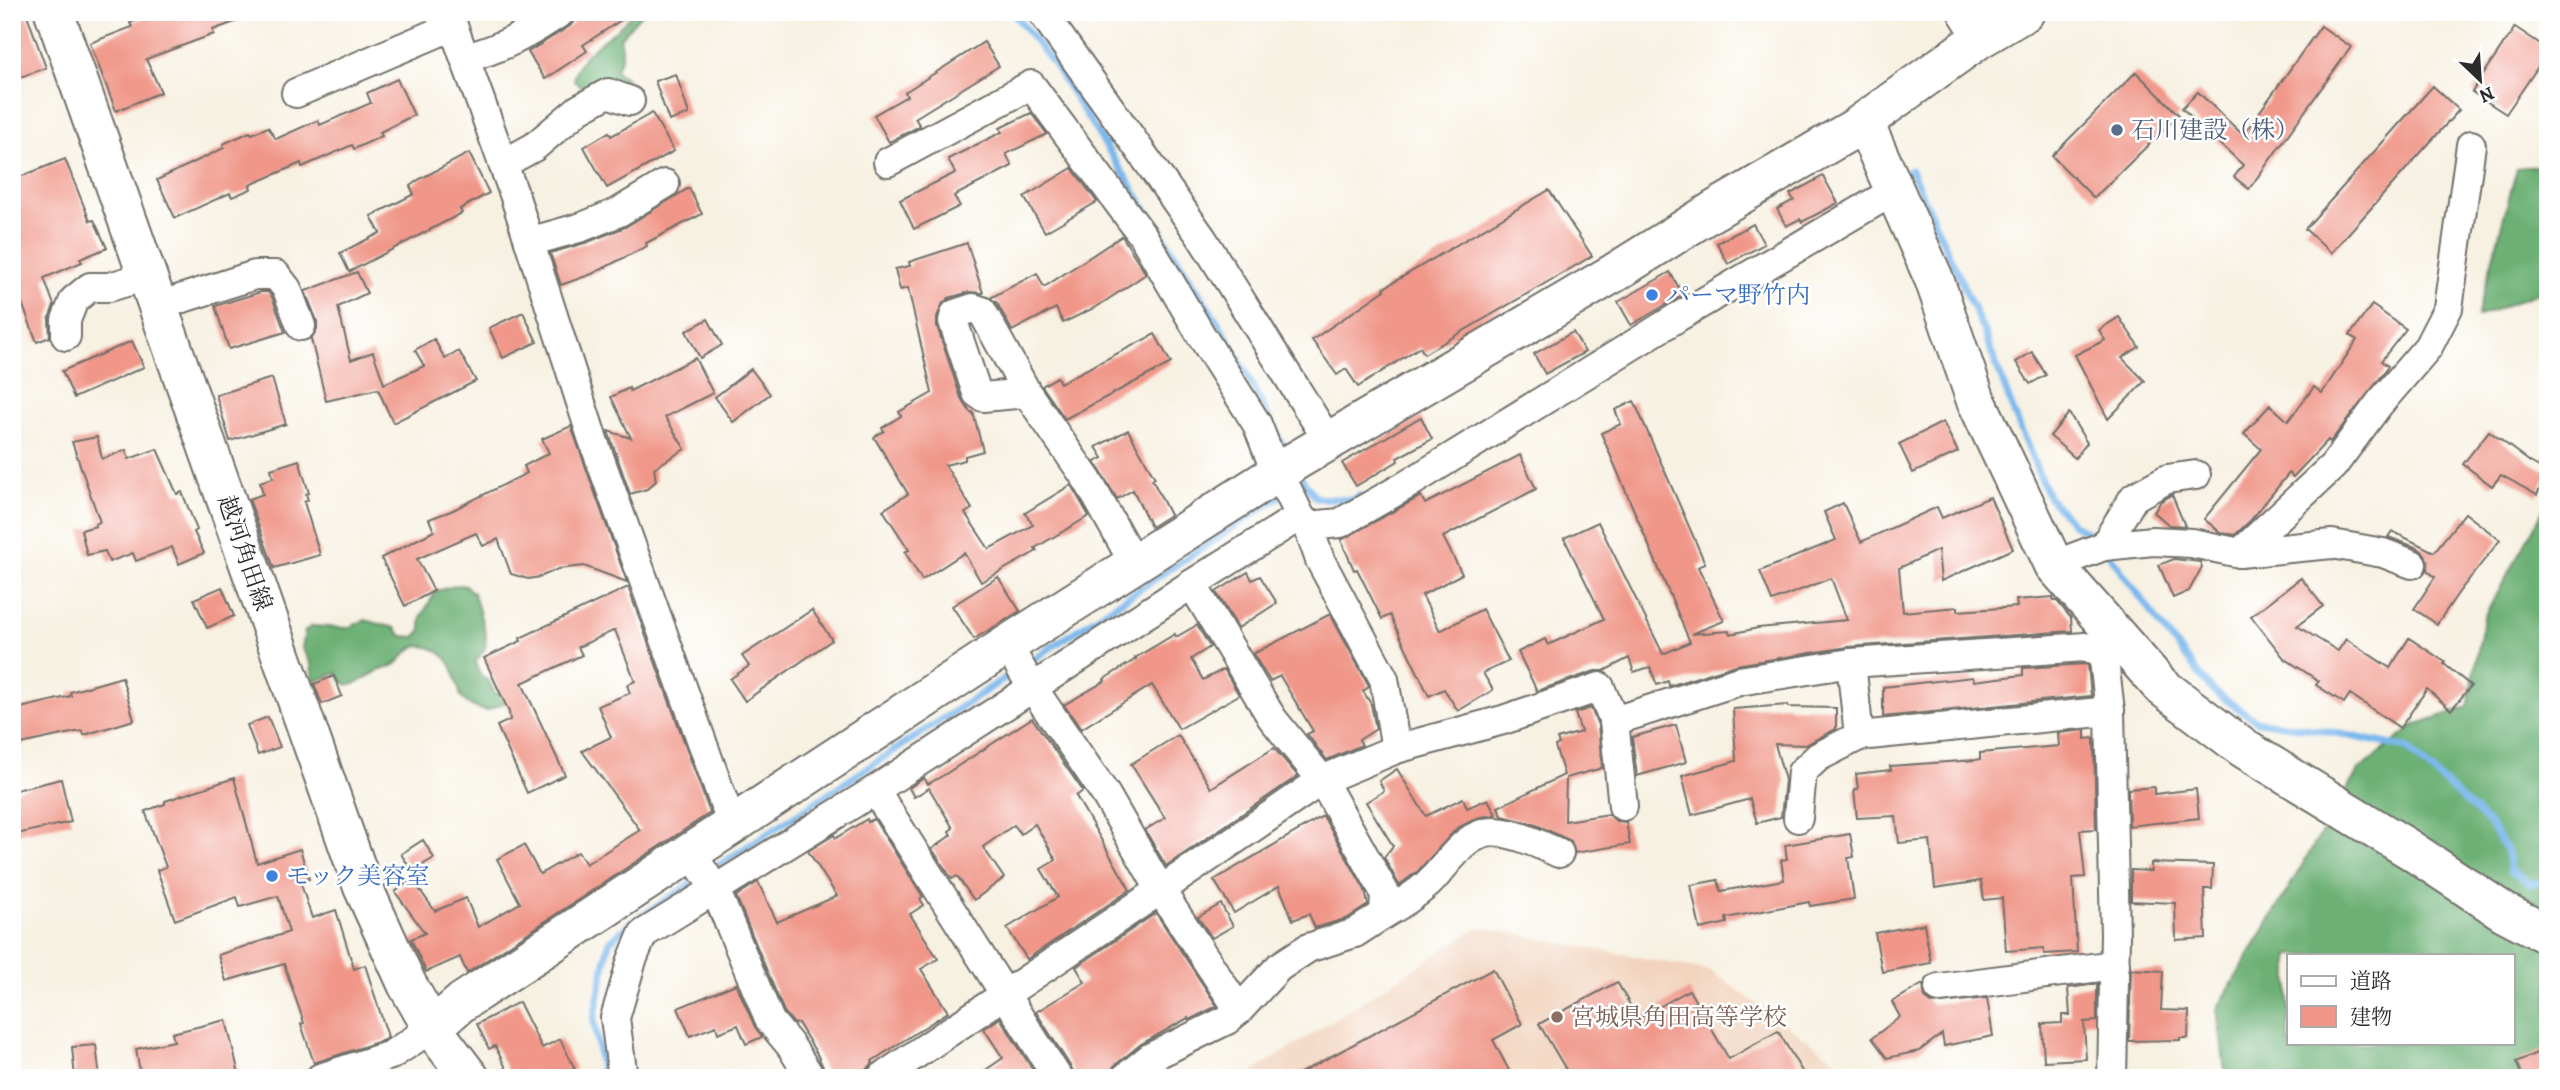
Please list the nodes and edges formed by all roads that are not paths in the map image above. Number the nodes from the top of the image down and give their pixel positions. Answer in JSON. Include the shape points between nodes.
{"nodes":[{"id":1,"x":54,"y":12,"type":"edge"},
{"id":2,"x":561,"y":12,"type":"edge"},
{"id":3,"x":1042,"y":12,"type":"edge"},
{"id":4,"x":2025,"y":12,"type":"edge"},
{"id":5,"x":450,"y":19,"type":"edge"},
{"id":6,"x":1971,"y":26,"type":"edge"},
{"id":7,"x":465,"y":58,"type":"junction"},
{"id":8,"x":296,"y":93,"type":"dead end"},
{"id":9,"x":630,"y":102,"type":"dead end"},
{"id":10,"x":1864,"y":122,"type":"junction"},
{"id":11,"x":2470,"y":145,"type":"dead end"},
{"id":12,"x":888,"y":162,"type":"dead end"},
{"id":13,"x":503,"y":164,"type":"junction"},
{"id":14,"x":665,"y":184,"type":"dead end"},
{"id":15,"x":1894,"y":191,"type":"junction"},
{"id":16,"x":529,"y":242,"type":"junction"},
{"id":17,"x":152,"y":291,"type":"junction"},
{"id":18,"x":301,"y":326,"type":"dead end"},
{"id":19,"x":66,"y":336,"type":"dead end"},
{"id":20,"x":1027,"y":393,"type":"dead end"},
{"id":21,"x":1329,"y":442,"type":"junction"},
{"id":22,"x":1275,"y":475,"type":"junction"},
{"id":23,"x":2196,"y":475,"type":"dead end"},
{"id":24,"x":1304,"y":521,"type":"junction"},
{"id":25,"x":2104,"y":546,"type":"junction"},
{"id":26,"x":2240,"y":553,"type":"junction"},
{"id":27,"x":2413,"y":564,"type":"dead end"},
{"id":28,"x":1135,"y":565,"type":"junction"},
{"id":29,"x":2054,"y":565,"type":"junction"},
{"id":30,"x":1192,"y":584,"type":"junction"},
{"id":31,"x":2108,"y":643,"type":"junction"},
{"id":32,"x":1007,"y":645,"type":"junction"},
{"id":33,"x":1851,"y":663,"type":"junction"},
{"id":34,"x":1032,"y":687,"type":"junction"},
{"id":35,"x":2110,"y":711,"type":"junction"},
{"id":36,"x":1614,"y":721,"type":"junction"},
{"id":37,"x":1860,"y":736,"type":"junction"},
{"id":38,"x":1396,"y":749,"type":"junction"},
{"id":39,"x":1322,"y":780,"type":"junction"},
{"id":40,"x":875,"y":790,"type":"junction"},
{"id":41,"x":1623,"y":806,"type":"dead end"},
{"id":42,"x":1798,"y":818,"type":"dead end"},
{"id":43,"x":732,"y":825,"type":"junction"},
{"id":44,"x":690,"y":851,"type":"junction"},
{"id":45,"x":1559,"y":853,"type":"dead end"},
{"id":46,"x":715,"y":888,"type":"junction"},
{"id":47,"x":1161,"y":891,"type":"junction"},
{"id":48,"x":1384,"y":914,"type":"junction"},
{"id":49,"x":2548,"y":935,"type":"edge"},
{"id":50,"x":2115,"y":965,"type":"junction"},
{"id":51,"x":1939,"y":988,"type":"dead end"},
{"id":52,"x":1004,"y":995,"type":"junction"},
{"id":53,"x":1239,"y":1010,"type":"junction"},
{"id":54,"x":432,"y":1028,"type":"junction"},
{"id":55,"x":320,"y":1078,"type":"edge"},
{"id":56,"x":470,"y":1078,"type":"edge"},
{"id":57,"x":623,"y":1078,"type":"edge"},
{"id":58,"x":811,"y":1078,"type":"edge"},
{"id":59,"x":881,"y":1078,"type":"edge"},
{"id":60,"x":1058,"y":1078,"type":"edge"},
{"id":61,"x":1125,"y":1078,"type":"edge"},
{"id":62,"x":2112,"y":1078,"type":"edge"}],
"edges":[{"from":1,"to":17,"type":"street","name":"越河角田線"},
{"from":2,"to":7,"type":"street","via":[[530,33]]},
{"from":3,"to":21,"type":"street","via":[[1202,238]]},
{"from":4,"to":6,"type":"street"},
{"from":5,"to":7,"type":"street"},
{"from":5,"to":8,"type":"street"},
{"from":6,"to":10,"type":"street"},
{"from":7,"to":13,"type":"street"},
{"from":9,"to":13,"type":"street","via":[[608,93]]},
{"from":10,"to":15,"type":"street"},
{"from":10,"to":21,"type":"street"},
{"from":11,"to":26,"type":"street","via":[[2448,308],[2428,347],[2333,466]]},
{"from":12,"to":22,"type":"street","via":[[1031,85],[1143,236],[1257,424]]},
{"from":13,"to":16,"type":"street"},
{"from":14,"to":16,"type":"street","via":[[619,212]]},
{"from":15,"to":24,"type":"street","via":[[1362,511],[1340,523]]},
{"from":15,"to":29,"type":"street","via":[[1934,279],[1975,398]]},
{"from":16,"to":43,"type":"street","via":[[592,436]]},
{"from":17,"to":18,"type":"street","via":[[276,275],[287,289]]},
{"from":17,"to":19,"type":"street","via":[[90,287],[74,300]]},
{"from":17,"to":54,"type":"street","name":"越河角田線","via":[[363,887]]},
{"from":20,"to":28,"type":"street","via":[[1088,481]]},
{"from":21,"to":22,"type":"street"},
{"from":22,"to":24,"type":"street"},
{"from":22,"to":28,"type":"street"},
{"from":23,"to":25,"type":"street","via":[[2167,479],[2134,498]]},
{"from":24,"to":30,"type":"street"},
{"from":24,"to":38,"type":"street","via":[[1384,679]]},
{"from":25,"to":26,"type":"street","via":[[2192,543]]},
{"from":25,"to":29,"type":"street"},
{"from":26,"to":27,"type":"street","via":[[2332,544]]},
{"from":28,"to":32,"type":"street"},
{"from":29,"to":31,"type":"street"},
{"from":30,"to":34,"type":"street"},
{"from":30,"to":39,"type":"street","via":[[1272,718]]},
{"from":31,"to":33,"type":"street"},
{"from":31,"to":35,"type":"street"},
{"from":31,"to":49,"type":"street","via":[[2243,748]]},
{"from":32,"to":34,"type":"street"},
{"from":32,"to":43,"type":"street"},
{"from":33,"to":36,"type":"street","via":[[1739,681]]},
{"from":33,"to":37,"type":"street"},
{"from":34,"to":40,"type":"street"},
{"from":34,"to":47,"type":"street","via":[[1106,795]]},
{"from":35,"to":37,"type":"street"},
{"from":35,"to":50,"type":"street"},
{"from":36,"to":38,"type":"street","via":[[1600,687]]},
{"from":36,"to":41,"type":"street"},
{"from":37,"to":42,"type":"street","via":[[1818,757],[1802,772]]},
{"from":38,"to":39,"type":"street"},
{"from":39,"to":47,"type":"street"},
{"from":39,"to":48,"type":"street","via":[[1385,893]]},
{"from":40,"to":46,"type":"street"},
{"from":40,"to":52,"type":"street"},
{"from":43,"to":44,"type":"street"},
{"from":44,"to":46,"type":"street"},
{"from":44,"to":54,"type":"street","via":[[462,1002]]},
{"from":45,"to":48,"type":"street","via":[[1496,832],[1475,835],[1428,883]]},
{"from":46,"to":57,"type":"street","via":[[643,934],[615,1018]]},
{"from":46,"to":58,"type":"street","via":[[770,1021]]},
{"from":47,"to":52,"type":"street"},
{"from":47,"to":53,"type":"street"},
{"from":48,"to":53,"type":"street","via":[[1355,933],[1308,948],[1279,967]]},
{"from":50,"to":51,"type":"street"},
{"from":50,"to":62,"type":"street"},
{"from":52,"to":59,"type":"street"},
{"from":52,"to":60,"type":"street"},
{"from":53,"to":61,"type":"street","via":[[1214,1028],[1151,1057]]},
{"from":54,"to":55,"type":"street","via":[[391,1055]]},
{"from":54,"to":56,"type":"street","name":"越河角田線"}]}
